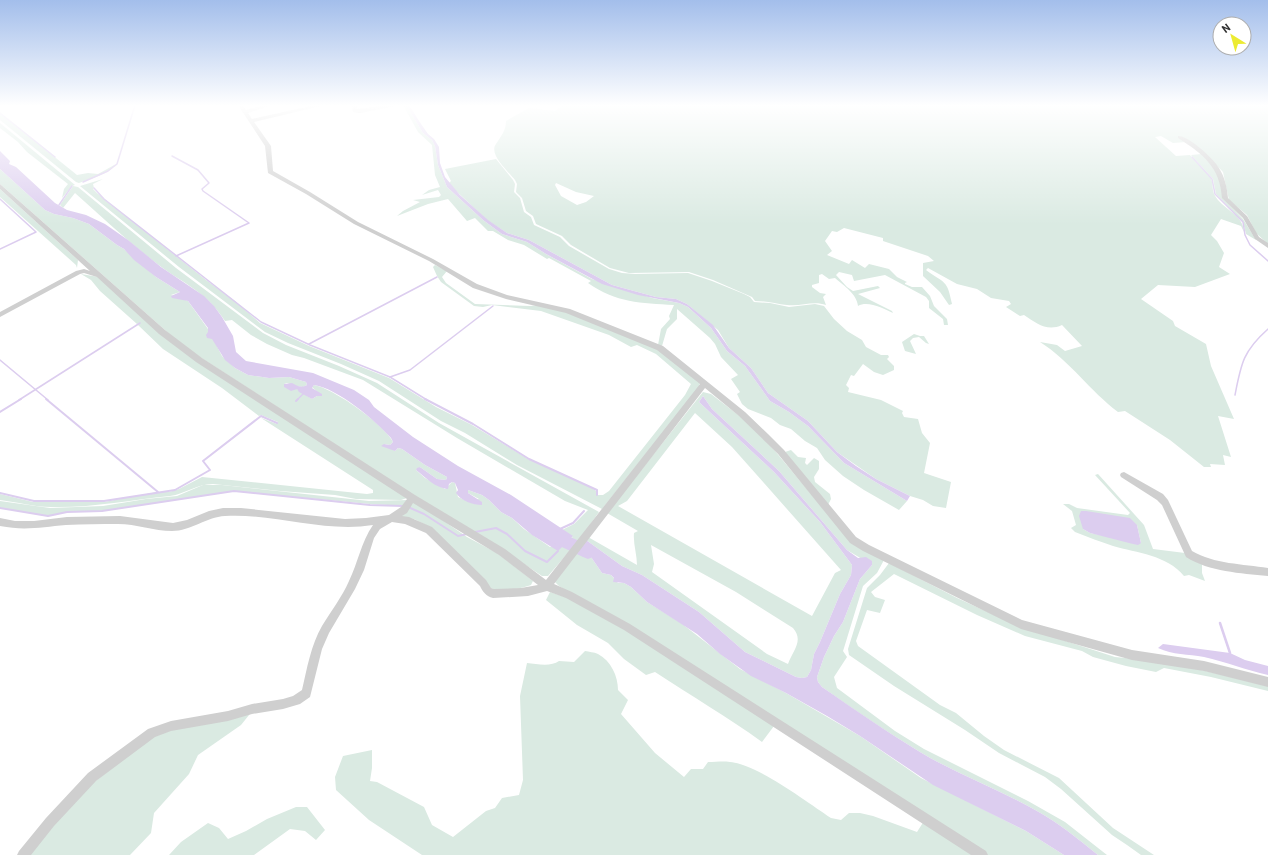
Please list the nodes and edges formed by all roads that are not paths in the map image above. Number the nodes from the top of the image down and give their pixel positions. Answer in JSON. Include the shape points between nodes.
{"nodes":[{"id":1,"x":267,"y":145,"type":"edge"},
{"id":2,"x":1193,"y":145,"type":"edge"},
{"id":3,"x":0,"y":186,"type":"edge"},
{"id":4,"x":1268,"y":246,"type":"edge"},
{"id":5,"x":80,"y":259,"type":"junction"},
{"id":6,"x":78,"y":272,"type":"junction"},
{"id":7,"x":100,"y":276,"type":"junction"},
{"id":8,"x":0,"y":315,"type":"edge"},
{"id":9,"x":700,"y":388,"type":"junction"},
{"id":10,"x":1124,"y":475,"type":"dead end"},
{"id":11,"x":408,"y":505,"type":"junction"},
{"id":12,"x":391,"y":518,"type":"junction"},
{"id":13,"x":0,"y":522,"type":"edge"},
{"id":14,"x":1268,"y":572,"type":"edge"},
{"id":15,"x":547,"y":586,"type":"junction"},
{"id":16,"x":1268,"y":682,"type":"edge"},
{"id":17,"x":23,"y":855,"type":"edge"},
{"id":18,"x":982,"y":855,"type":"edge"}],
"edges":[{"from":1,"to":9,"type":"street","via":[[270,172],[356,223],[488,291],[568,310],[660,348]]},
{"from":2,"to":4,"type":"street","via":[[1216,167],[1224,185],[1225,198],[1245,217],[1257,238]]},
{"from":3,"to":5,"type":"street"},
{"from":5,"to":6,"type":"street"},
{"from":5,"to":7,"type":"street"},
{"from":6,"to":7,"type":"street","via":[[84,271]]},
{"from":6,"to":8,"type":"street"},
{"from":7,"to":11,"type":"street","via":[[162,332],[199,360]]},
{"from":9,"to":15,"type":"street"},
{"from":9,"to":16,"type":"street","via":[[742,414],[765,436],[853,540],[866,548],[1021,624],[1132,655],[1204,666]]},
{"from":10,"to":14,"type":"street","via":[[1160,497],[1165,503],[1189,554],[1210,563]]},
{"from":11,"to":12,"type":"street"},
{"from":11,"to":15,"type":"street","via":[[502,552]]},
{"from":12,"to":13,"type":"street","via":[[345,523],[223,512],[173,527],[120,520],[67,521],[34,525]]},
{"from":12,"to":15,"type":"street","via":[[406,520],[429,530],[493,594],[530,591]]},
{"from":12,"to":17,"type":"street","via":[[377,526],[370,536],[359,570],[322,636],[306,693],[284,704],[268,705],[228,716],[171,726],[152,733],[92,777]]},
{"from":15,"to":18,"type":"street","via":[[569,594],[627,627]]}]}
